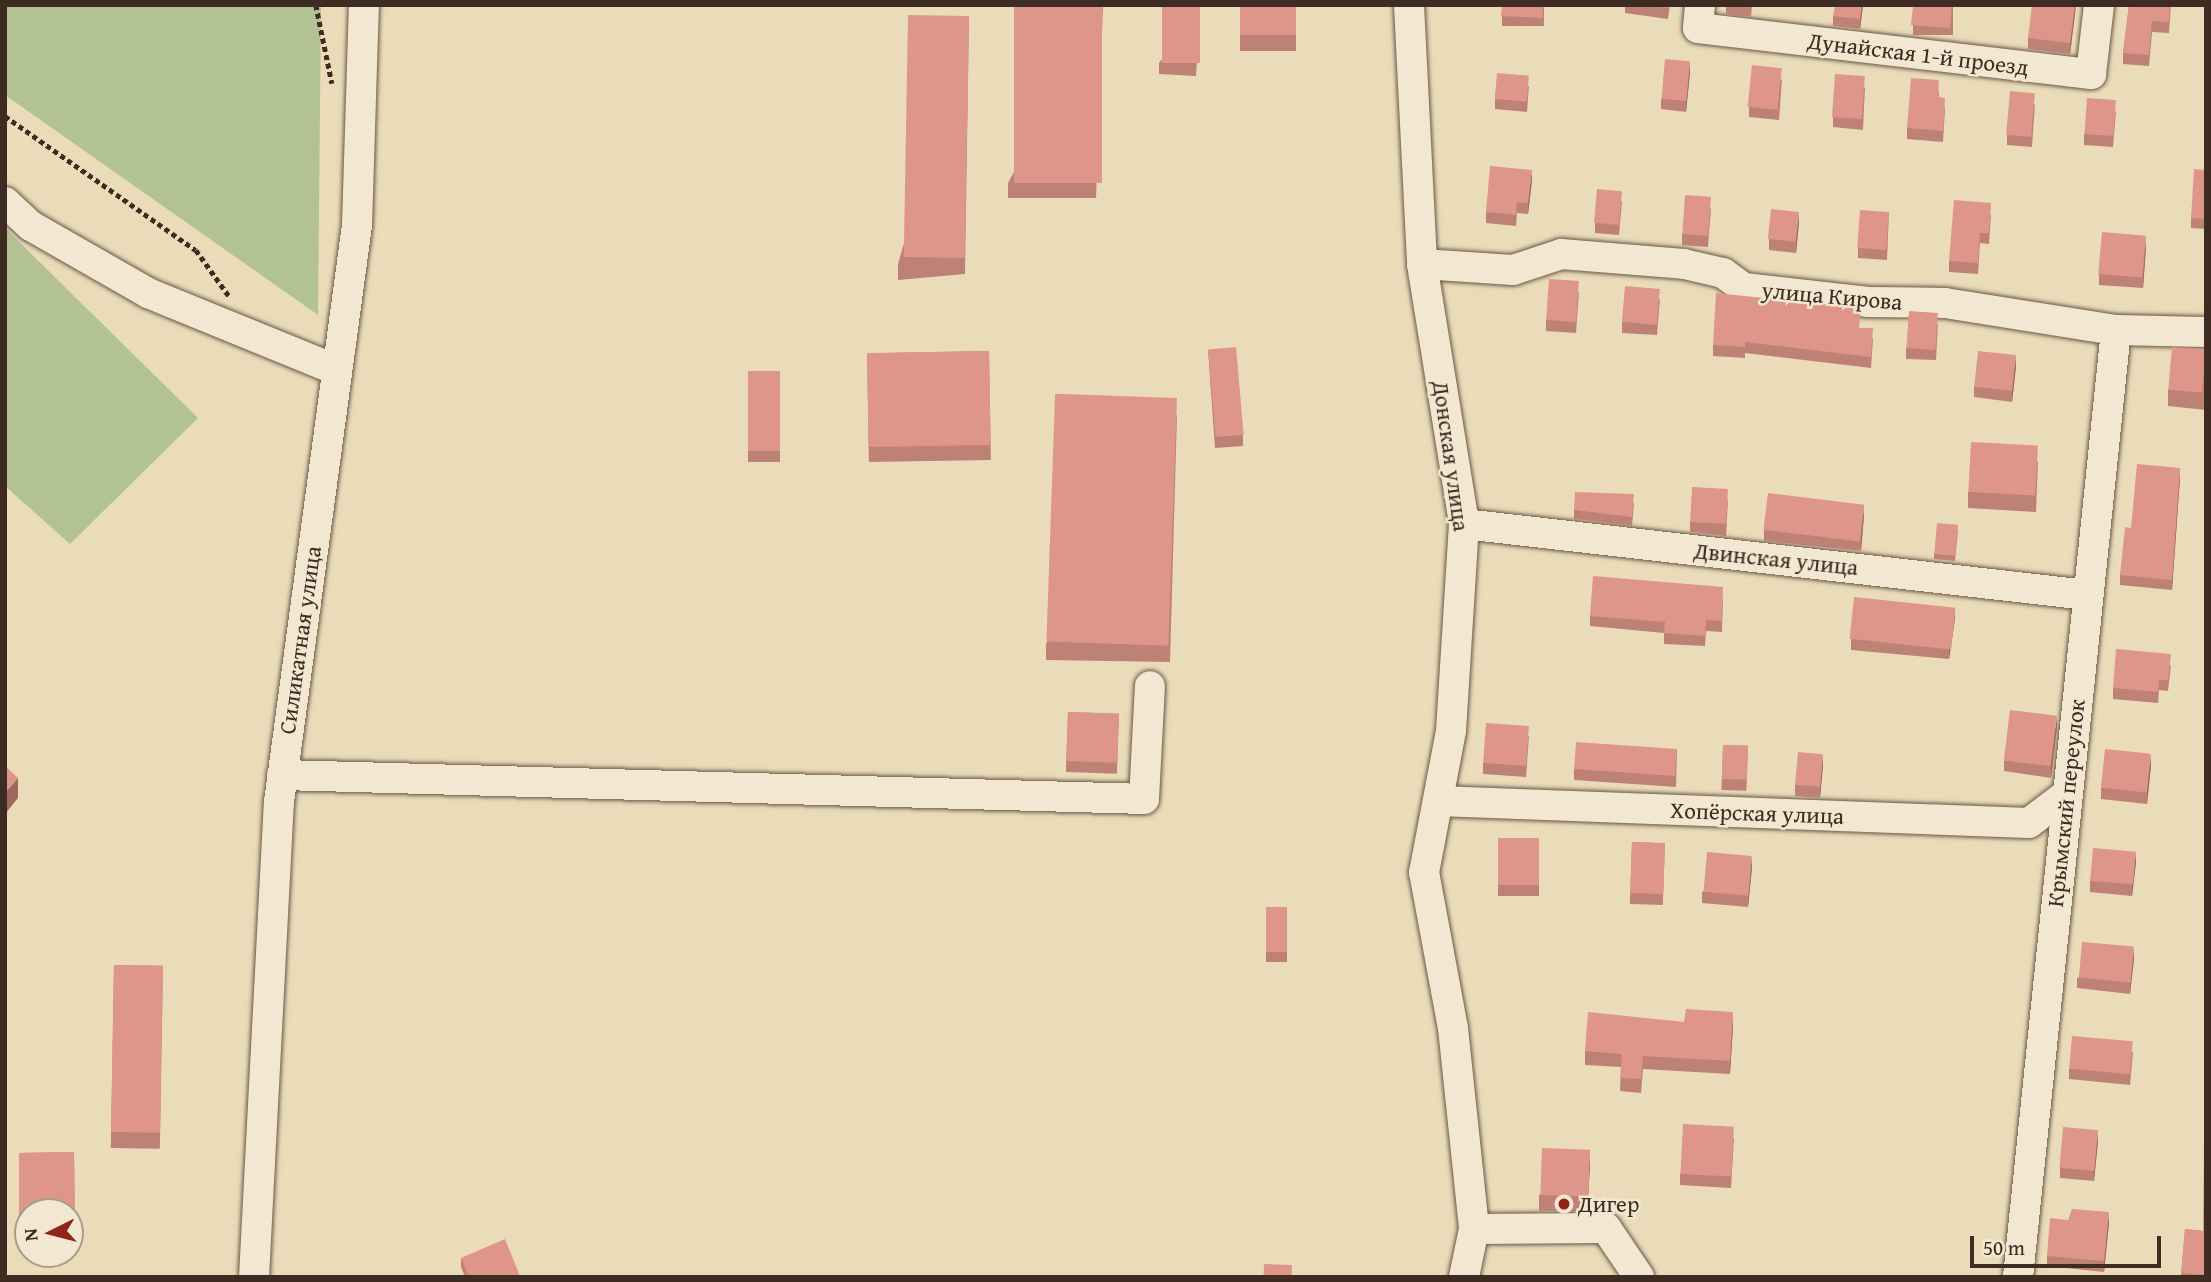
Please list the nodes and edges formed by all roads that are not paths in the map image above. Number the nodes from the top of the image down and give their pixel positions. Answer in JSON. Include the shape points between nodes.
{"nodes":[{"id":1,"x":364,"y":5,"type":"edge"},
{"id":2,"x":1409,"y":5,"type":"edge"},
{"id":3,"x":1700,"y":5,"type":"edge"},
{"id":4,"x":2099,"y":5,"type":"edge"},
{"id":5,"x":5,"y":202,"type":"edge"},
{"id":6,"x":1422,"y":264,"type":"junction"},
{"id":7,"x":2116,"y":330,"type":"junction"},
{"id":8,"x":2206,"y":331,"type":"edge"},
{"id":9,"x":337,"y":370,"type":"junction"},
{"id":10,"x":1465,"y":524,"type":"junction"},
{"id":11,"x":2087,"y":595,"type":"junction"},
{"id":12,"x":1150,"y":686,"type":"dead end"},
{"id":13,"x":282,"y":775,"type":"junction"},
{"id":14,"x":2067,"y":794,"type":"junction"},
{"id":15,"x":1438,"y":801,"type":"junction"},
{"id":16,"x":1474,"y":1229,"type":"junction"},
{"id":17,"x":254,"y":1277,"type":"edge"},
{"id":18,"x":1464,"y":1277,"type":"edge"},
{"id":19,"x":1639,"y":1277,"type":"edge"},
{"id":20,"x":2018,"y":1277,"type":"edge"}],
"edges":[{"from":1,"to":9,"type":"street","name":"Силикатная улица","via":[[357,225]]},
{"from":2,"to":6,"type":"street","name":"Донская улица"},
{"from":3,"to":4,"type":"street","name":"Дунайская 1-й проезд","via":[[1698,28],[2091,74]]},
{"from":5,"to":9,"type":"street","via":[[32,226],[148,293]]},
{"from":6,"to":7,"type":"street","name":"улица Кирова","via":[[1513,270],[1561,254],[1684,264],[1723,273],[1744,288],[1868,302],[1945,303]]},
{"from":6,"to":10,"type":"street","name":"Донская улица"},
{"from":7,"to":8,"type":"street","name":"улица Кирова"},
{"from":7,"to":11,"type":"street","name":"Крымский переулок"},
{"from":9,"to":13,"type":"street","name":"Силикатная улица"},
{"from":10,"to":11,"type":"street","name":"Двинская улица"},
{"from":10,"to":15,"type":"street","name":"Донская улица","via":[[1451,731]]},
{"from":11,"to":14,"type":"street","name":"Крымский переулок"},
{"from":12,"to":13,"type":"street","via":[[1144,799]]},
{"from":13,"to":17,"type":"street","name":"Силикатная улица"},
{"from":14,"to":15,"type":"street","name":"Хопёрская улица","via":[[2029,823]]},
{"from":14,"to":20,"type":"street","name":"Крымский переулок"},
{"from":15,"to":16,"type":"street","name":"Донская улица","via":[[1424,872],[1453,1028]]},
{"from":16,"to":18,"type":"street","name":"Донская улица"},
{"from":16,"to":19,"type":"street","via":[[1606,1228]]}]}
